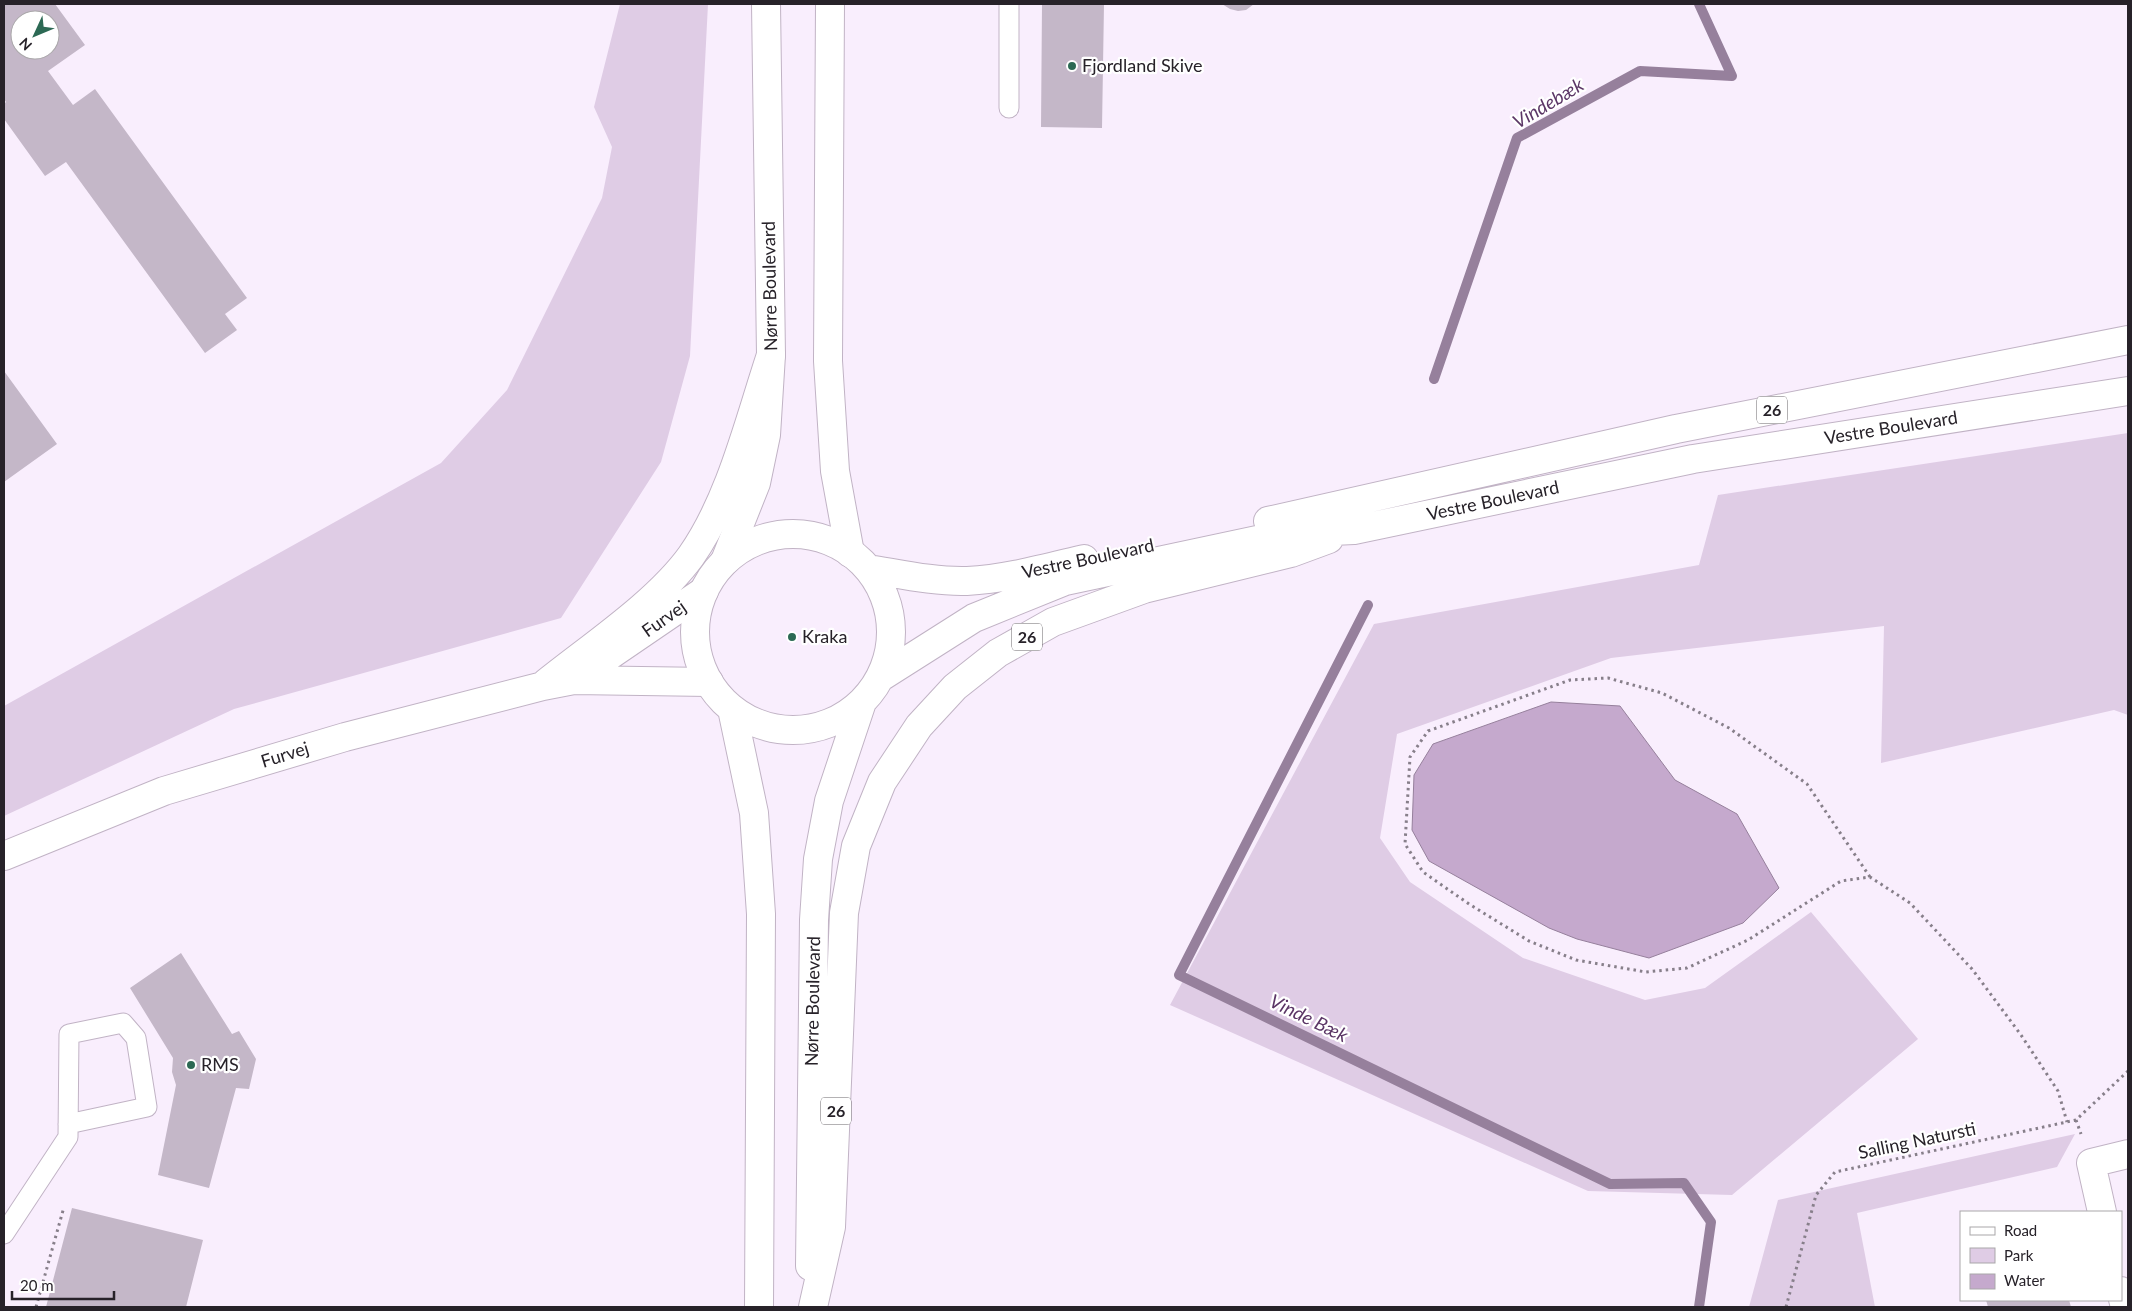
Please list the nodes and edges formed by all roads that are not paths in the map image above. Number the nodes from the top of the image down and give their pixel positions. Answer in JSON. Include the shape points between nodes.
{"nodes":[{"id":1,"x":766,"y":4,"type":"edge"},
{"id":2,"x":830,"y":4,"type":"edge"},
{"id":3,"x":1009,"y":4,"type":"edge"},
{"id":4,"x":1010,"y":108,"type":"dead end"},
{"id":5,"x":2128,"y":340,"type":"edge"},
{"id":6,"x":771,"y":356,"type":"junction"},
{"id":7,"x":2128,"y":391,"type":"edge"},
{"id":8,"x":1354,"y":530,"type":"junction"},
{"id":9,"x":725,"y":561,"type":"junction"},
{"id":10,"x":859,"y":561,"type":"junction"},
{"id":11,"x":704,"y":591,"type":"junction"},
{"id":12,"x":881,"y":677,"type":"junction"},
{"id":13,"x":574,"y":680,"type":"junction"},
{"id":14,"x":708,"y":682,"type":"junction"},
{"id":15,"x":543,"y":686,"type":"junction"},
{"id":16,"x":862,"y":702,"type":"junction"},
{"id":17,"x":732,"y":709,"type":"junction"},
{"id":18,"x":4,"y":856,"type":"edge"},
{"id":19,"x":68,"y":1124,"type":"junction"},
{"id":20,"x":2128,"y":1154,"type":"edge"},
{"id":21,"x":2102,"y":1211,"type":"edge"},
{"id":22,"x":4,"y":1234,"type":"edge"},
{"id":23,"x":759,"y":1307,"type":"edge"},
{"id":24,"x":811,"y":1307,"type":"edge"}],
"edges":[{"from":1,"to":6,"type":"main road","name":"Nørre Boulevard"},
{"from":2,"to":10,"type":"main road","via":[[828,361],[836,471]]},
{"from":3,"to":4,"type":"lane"},
{"from":5,"to":10,"type":"main road","name":"Vestre Boulevard","number":"26","via":[[1676,430],[1018,574],[966,581],[920,578]]},
{"from":6,"to":9,"type":"main road","name":"Nørre Boulevard","via":[[766,434],[756,483]]},
{"from":6,"to":15,"type":"main road","via":[[734,467],[714,516],[690,556],[662,588]]},
{"from":7,"to":8,"type":"main road","name":"Vestre Boulevard","number":"26","via":[[1693,459]]},
{"from":8,"to":12,"type":"main road","name":"Vestre Boulevard","number":"26","via":[[1290,533],[1065,581],[974,618]]},
{"from":8,"to":24,"type":"main road","number":"26","via":[[1291,553],[1144,589],[1053,622],[998,653],[955,687],[919,726],[882,782],[856,846],[844,913],[831,1227]]},
{"from":9,"to":10,"type":"main road","number":"26","via":[[747,545],[773,536],[800,534],[827,539]]},
{"from":9,"to":11,"type":"main road","number":"26"},
{"from":10,"to":12,"type":"main road","number":"26","via":[[883,593],[891,621],[890,650]]},
{"from":11,"to":13,"type":"main road","name":"Furvej"},
{"from":11,"to":14,"type":"main road","number":"26","via":[[695,621],[697,653]]},
{"from":12,"to":16,"type":"main road","number":"26"},
{"from":13,"to":14,"type":"main road","name":"Furvej"},
{"from":13,"to":15,"type":"main road","name":"Furvej"},
{"from":14,"to":17,"type":"main road","number":"26"},
{"from":15,"to":18,"type":"main road","name":"Furvej","via":[[346,737],[164,791]]},
{"from":16,"to":17,"type":"main road","number":"26","via":[[840,719],[813,729],[784,730],[757,723]]},
{"from":16,"to":24,"type":"main road","name":"Nørre Boulevard","number":"26","via":[[829,801],[818,859],[814,920]]},
{"from":17,"to":23,"type":"main road","number":"26","via":[[754,813],[761,914]]},
{"from":19,"to":19,"type":"lane","via":[[69,1034],[123,1023],[136,1038],[147,1107]]},
{"from":19,"to":22,"type":"lane","via":[[68,1137]]},
{"from":20,"to":21,"type":"main road","via":[[2091,1163]]}]}
